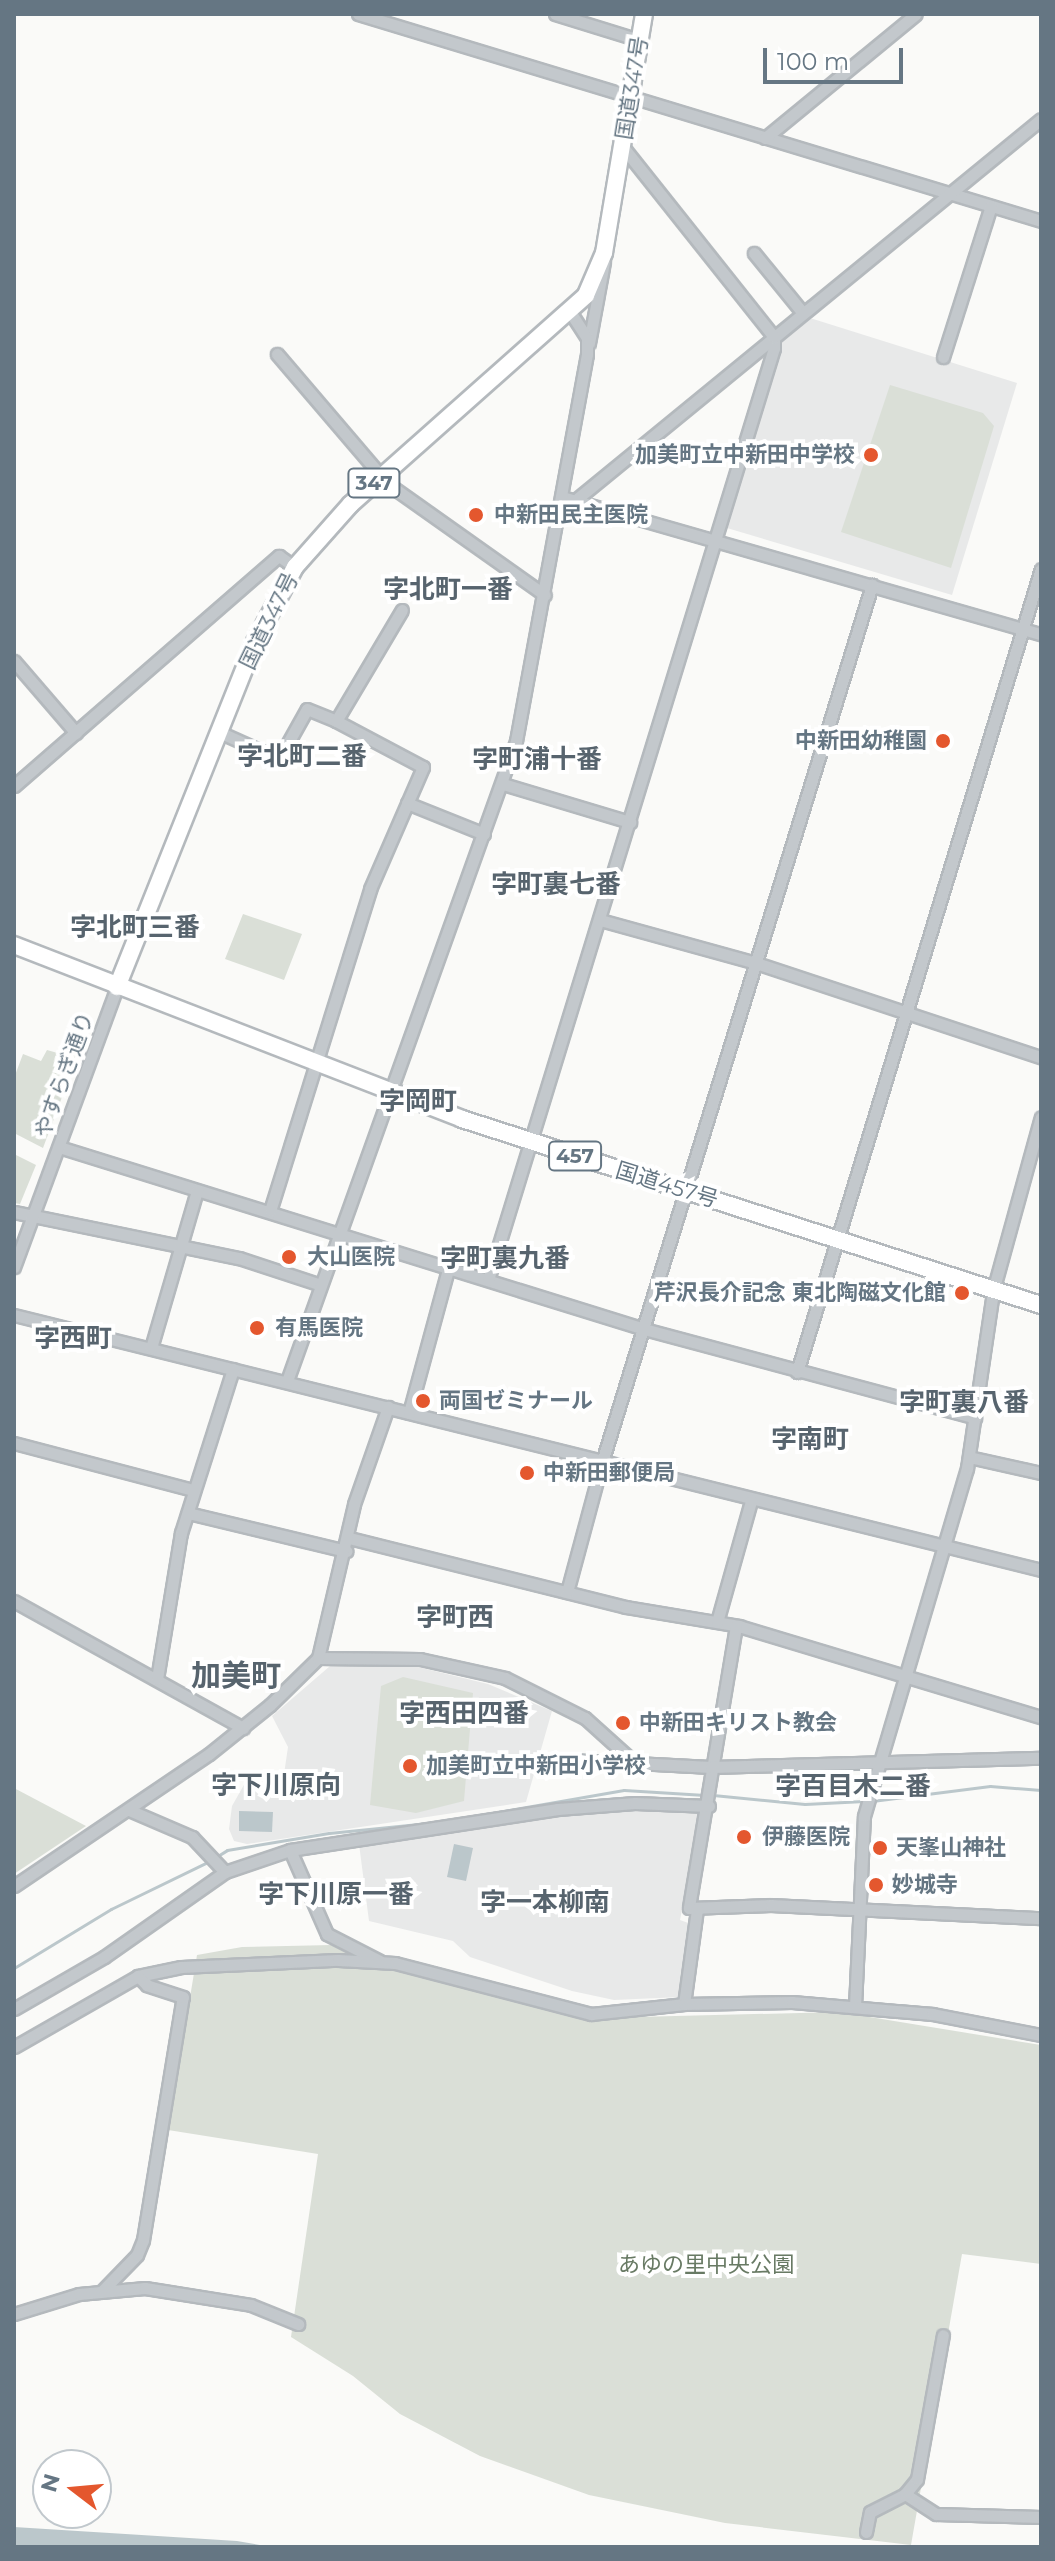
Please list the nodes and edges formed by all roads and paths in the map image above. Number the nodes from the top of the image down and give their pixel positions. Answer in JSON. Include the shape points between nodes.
{"nodes":[{"id":1,"x":358,"y":14,"type":"edge"},
{"id":2,"x":555,"y":14,"type":"edge"},
{"id":3,"x":644,"y":14,"type":"edge"},
{"id":4,"x":916,"y":14,"type":"edge"},
{"id":5,"x":639,"y":40,"type":"junction"},
{"id":6,"x":631,"y":97,"type":"junction"},
{"id":7,"x":1041,"y":119,"type":"edge"},
{"id":8,"x":765,"y":138,"type":"junction"},
{"id":9,"x":623,"y":147,"type":"junction"},
{"id":10,"x":950,"y":194,"type":"junction"},
{"id":11,"x":991,"y":206,"type":"junction"},
{"id":12,"x":1041,"y":221,"type":"edge"},
{"id":13,"x":604,"y":253,"type":"junction"},
{"id":14,"x":754,"y":253,"type":"dead end"},
{"id":15,"x":571,"y":313,"type":"junction"},
{"id":16,"x":803,"y":313,"type":"junction"},
{"id":17,"x":774,"y":337,"type":"junction"},
{"id":18,"x":277,"y":354,"type":"dead end"},
{"id":19,"x":587,"y":354,"type":"junction"},
{"id":20,"x":943,"y":357,"type":"dead end"},
{"id":21,"x":381,"y":476,"type":"junction"},
{"id":22,"x":562,"y":497,"type":"junction"},
{"id":23,"x":578,"y":498,"type":"junction"},
{"id":24,"x":718,"y":539,"type":"junction"},
{"id":25,"x":295,"y":567,"type":"junction"},
{"id":26,"x":1041,"y":569,"type":"edge"},
{"id":27,"x":872,"y":585,"type":"junction"},
{"id":28,"x":545,"y":595,"type":"junction"},
{"id":29,"x":402,"y":610,"type":"dead end"},
{"id":30,"x":1023,"y":630,"type":"junction"},
{"id":31,"x":1041,"y":634,"type":"edge"},
{"id":32,"x":14,"y":661,"type":"edge"},
{"id":33,"x":336,"y":721,"type":"junction"},
{"id":34,"x":219,"y":732,"type":"junction"},
{"id":35,"x":76,"y":733,"type":"junction"},
{"id":36,"x":503,"y":784,"type":"junction"},
{"id":37,"x":14,"y":786,"type":"edge"},
{"id":38,"x":407,"y":803,"type":"junction"},
{"id":39,"x":630,"y":822,"type":"junction"},
{"id":40,"x":484,"y":834,"type":"junction"},
{"id":41,"x":600,"y":920,"type":"junction"},
{"id":42,"x":14,"y":945,"type":"edge"},
{"id":43,"x":756,"y":963,"type":"junction"},
{"id":44,"x":117,"y":987,"type":"junction"},
{"id":45,"x":905,"y":1014,"type":"junction"},
{"id":46,"x":1041,"y":1057,"type":"edge"},
{"id":47,"x":315,"y":1065,"type":"junction"},
{"id":48,"x":391,"y":1091,"type":"junction"},
{"id":49,"x":1041,"y":1117,"type":"edge"},
{"id":50,"x":531,"y":1143,"type":"junction"},
{"id":51,"x":59,"y":1147,"type":"junction"},
{"id":52,"x":197,"y":1191,"type":"junction"},
{"id":53,"x":688,"y":1191,"type":"junction"},
{"id":54,"x":270,"y":1211,"type":"junction"},
{"id":55,"x":14,"y":1212,"type":"edge"},
{"id":56,"x":34,"y":1212,"type":"junction"},
{"id":57,"x":340,"y":1236,"type":"junction"},
{"id":58,"x":838,"y":1237,"type":"junction"},
{"id":59,"x":179,"y":1249,"type":"junction"},
{"id":60,"x":14,"y":1267,"type":"edge"},
{"id":61,"x":448,"y":1269,"type":"junction"},
{"id":62,"x":488,"y":1280,"type":"junction"},
{"id":63,"x":321,"y":1285,"type":"junction"},
{"id":64,"x":993,"y":1291,"type":"junction"},
{"id":65,"x":1041,"y":1305,"type":"edge"},
{"id":66,"x":14,"y":1315,"type":"edge"},
{"id":67,"x":644,"y":1329,"type":"junction"},
{"id":68,"x":151,"y":1348,"type":"junction"},
{"id":69,"x":233,"y":1369,"type":"junction"},
{"id":70,"x":797,"y":1372,"type":"junction"},
{"id":71,"x":287,"y":1381,"type":"junction"},
{"id":72,"x":388,"y":1407,"type":"junction"},
{"id":73,"x":409,"y":1413,"type":"junction"},
{"id":74,"x":975,"y":1418,"type":"junction"},
{"id":75,"x":14,"y":1443,"type":"edge"},
{"id":76,"x":969,"y":1457,"type":"junction"},
{"id":77,"x":602,"y":1462,"type":"junction"},
{"id":78,"x":1041,"y":1473,"type":"edge"},
{"id":79,"x":193,"y":1490,"type":"junction"},
{"id":80,"x":751,"y":1501,"type":"junction"},
{"id":81,"x":188,"y":1513,"type":"junction"},
{"id":82,"x":347,"y":1545,"type":"junction"},
{"id":83,"x":945,"y":1547,"type":"junction"},
{"id":84,"x":1041,"y":1570,"type":"edge"},
{"id":85,"x":567,"y":1592,"type":"junction"},
{"id":86,"x":14,"y":1601,"type":"edge"},
{"id":87,"x":717,"y":1622,"type":"junction"},
{"id":88,"x":736,"y":1626,"type":"junction"},
{"id":89,"x":318,"y":1658,"type":"junction"},
{"id":90,"x":904,"y":1675,"type":"junction"},
{"id":91,"x":157,"y":1679,"type":"junction"},
{"id":92,"x":1041,"y":1717,"type":"edge"},
{"id":93,"x":243,"y":1728,"type":"junction"},
{"id":94,"x":1041,"y":1758,"type":"edge"},
{"id":95,"x":544,"y":1759,"type":"dead end"},
{"id":96,"x":880,"y":1760,"type":"junction"},
{"id":97,"x":635,"y":1763,"type":"junction"},
{"id":98,"x":711,"y":1767,"type":"junction"},
{"id":99,"x":710,"y":1800,"type":"junction"},
{"id":100,"x":129,"y":1810,"type":"junction"},
{"id":101,"x":290,"y":1850,"type":"junction"},
{"id":102,"x":218,"y":1863,"type":"junction"},
{"id":103,"x":14,"y":1886,"type":"edge"},
{"id":104,"x":697,"y":1909,"type":"junction"},
{"id":105,"x":857,"y":1913,"type":"junction"},
{"id":106,"x":1041,"y":1918,"type":"edge"},
{"id":107,"x":381,"y":1961,"type":"junction"},
{"id":108,"x":138,"y":1976,"type":"junction"},
{"id":109,"x":684,"y":2004,"type":"junction"},
{"id":110,"x":855,"y":2006,"type":"junction"},
{"id":111,"x":14,"y":2009,"type":"edge"},
{"id":112,"x":1041,"y":2035,"type":"edge"},
{"id":113,"x":14,"y":2047,"type":"edge"},
{"id":114,"x":102,"y":2291,"type":"junction"},
{"id":115,"x":14,"y":2314,"type":"edge"},
{"id":116,"x":298,"y":2324,"type":"dead end"},
{"id":117,"x":943,"y":2335,"type":"dead end"},
{"id":118,"x":905,"y":2494,"type":"junction"},
{"id":119,"x":1041,"y":2517,"type":"edge"},
{"id":120,"x":866,"y":2532,"type":"dead end"}],
"edges":[{"from":1,"to":6,"type":"street"},
{"from":2,"to":5,"type":"street"},
{"from":3,"to":5,"type":"highway","name":"国道347号","number":"347"},
{"from":4,"to":8,"type":"street"},
{"from":5,"to":6,"type":"highway","name":"国道347号","number":"347"},
{"from":6,"to":8,"type":"street"},
{"from":6,"to":9,"type":"highway","name":"国道347号","number":"347"},
{"from":7,"to":10,"type":"street"},
{"from":8,"to":10,"type":"street"},
{"from":9,"to":13,"type":"highway","name":"国道347号","number":"347"},
{"from":9,"to":17,"type":"street"},
{"from":10,"to":11,"type":"street"},
{"from":10,"to":16,"type":"street"},
{"from":11,"to":12,"type":"street"},
{"from":11,"to":20,"type":"street"},
{"from":13,"to":15,"type":"highway","name":"国道347号","number":"347","via":[[586,295]]},
{"from":13,"to":19,"type":"street"},
{"from":14,"to":16,"type":"street"},
{"from":15,"to":19,"type":"street","via":[[587,338]]},
{"from":15,"to":21,"type":"highway","name":"国道347号","number":"347"},
{"from":16,"to":17,"type":"street"},
{"from":17,"to":23,"type":"street"},
{"from":17,"to":24,"type":"street"},
{"from":18,"to":21,"type":"street"},
{"from":19,"to":22,"type":"street"},
{"from":21,"to":25,"type":"highway","name":"国道347号","number":"347"},
{"from":21,"to":28,"type":"street","via":[[404,498]]},
{"from":22,"to":23,"type":"street"},
{"from":22,"to":28,"type":"street"},
{"from":23,"to":24,"type":"street"},
{"from":24,"to":27,"type":"street"},
{"from":24,"to":39,"type":"street"},
{"from":25,"to":34,"type":"highway","name":"国道347号","number":"347","via":[[255,642]]},
{"from":25,"to":35,"type":"street","via":[[279,556]]},
{"from":26,"to":30,"type":"street"},
{"from":27,"to":30,"type":"street"},
{"from":27,"to":43,"type":"street"},
{"from":28,"to":36,"type":"street"},
{"from":29,"to":33,"type":"street"},
{"from":30,"to":31,"type":"street"},
{"from":30,"to":45,"type":"street"},
{"from":32,"to":35,"type":"street"},
{"from":33,"to":34,"type":"street","via":[[307,709],[279,759]]},
{"from":33,"to":38,"type":"street","via":[[423,767]]},
{"from":34,"to":44,"type":"highway","name":"国道347号","number":"347"},
{"from":35,"to":37,"type":"street"},
{"from":36,"to":39,"type":"street"},
{"from":36,"to":40,"type":"street"},
{"from":38,"to":40,"type":"street"},
{"from":38,"to":47,"type":"street","via":[[370,889]]},
{"from":39,"to":41,"type":"street"},
{"from":40,"to":48,"type":"street"},
{"from":41,"to":43,"type":"street"},
{"from":41,"to":50,"type":"street"},
{"from":42,"to":44,"type":"highway","number":"457"},
{"from":43,"to":45,"type":"street"},
{"from":43,"to":53,"type":"street"},
{"from":44,"to":47,"type":"highway","name":"国道457号","number":"457"},
{"from":44,"to":51,"type":"street","name":"やすらぎ通り"},
{"from":45,"to":46,"type":"street"},
{"from":45,"to":58,"type":"street"},
{"from":47,"to":48,"type":"highway","name":"国道457号","number":"457"},
{"from":47,"to":54,"type":"street"},
{"from":48,"to":50,"type":"highway","name":"国道457号","number":"457"},
{"from":48,"to":57,"type":"street"},
{"from":49,"to":64,"type":"street"},
{"from":50,"to":53,"type":"highway","name":"国道457号","number":"457"},
{"from":50,"to":62,"type":"street"},
{"from":51,"to":52,"type":"street"},
{"from":51,"to":56,"type":"street","name":"やすらぎ通り"},
{"from":52,"to":54,"type":"street"},
{"from":52,"to":59,"type":"street"},
{"from":53,"to":58,"type":"highway","name":"国道457号","number":"457"},
{"from":53,"to":67,"type":"street"},
{"from":54,"to":57,"type":"street"},
{"from":55,"to":56,"type":"street"},
{"from":56,"to":59,"type":"street"},
{"from":56,"to":60,"type":"street","name":"やすらぎ通り"},
{"from":57,"to":61,"type":"street"},
{"from":57,"to":63,"type":"street"},
{"from":58,"to":64,"type":"highway","name":"国道457号","number":"457"},
{"from":58,"to":70,"type":"street"},
{"from":59,"to":63,"type":"street","via":[[239,1258]]},
{"from":59,"to":68,"type":"street"},
{"from":61,"to":62,"type":"street"},
{"from":61,"to":73,"type":"street"},
{"from":62,"to":67,"type":"street"},
{"from":63,"to":71,"type":"street"},
{"from":64,"to":65,"type":"highway","name":"国道457号","number":"457"},
{"from":64,"to":74,"type":"street"},
{"from":66,"to":68,"type":"street"},
{"from":67,"to":70,"type":"street"},
{"from":67,"to":77,"type":"street"},
{"from":68,"to":69,"type":"street"},
{"from":69,"to":71,"type":"street"},
{"from":69,"to":79,"type":"street"},
{"from":70,"to":74,"type":"street"},
{"from":71,"to":72,"type":"street"},
{"from":72,"to":73,"type":"street"},
{"from":72,"to":82,"type":"street","via":[[354,1504]]},
{"from":73,"to":77,"type":"street"},
{"from":74,"to":76,"type":"street"},
{"from":75,"to":79,"type":"street"},
{"from":76,"to":78,"type":"street"},
{"from":76,"to":83,"type":"street"},
{"from":77,"to":80,"type":"street"},
{"from":77,"to":85,"type":"street"},
{"from":79,"to":81,"type":"street"},
{"from":80,"to":83,"type":"street"},
{"from":80,"to":87,"type":"street"},
{"from":81,"to":82,"type":"street"},
{"from":81,"to":91,"type":"street"},
{"from":82,"to":85,"type":"street"},
{"from":82,"to":89,"type":"street"},
{"from":83,"to":84,"type":"street"},
{"from":83,"to":90,"type":"street"},
{"from":85,"to":87,"type":"street"},
{"from":86,"to":91,"type":"street"},
{"from":87,"to":88,"type":"street"},
{"from":88,"to":90,"type":"street"},
{"from":88,"to":98,"type":"street"},
{"from":89,"to":93,"type":"street"},
{"from":89,"to":97,"type":"street","via":[[420,1659],[505,1678],[585,1718]]},
{"from":90,"to":92,"type":"street"},
{"from":90,"to":96,"type":"street"},
{"from":91,"to":93,"type":"street"},
{"from":93,"to":100,"type":"street"},
{"from":94,"to":96,"type":"street"},
{"from":95,"to":97,"type":"street"},
{"from":96,"to":98,"type":"street"},
{"from":96,"to":105,"type":"street","via":[[864,1816]]},
{"from":97,"to":98,"type":"street"},
{"from":98,"to":99,"type":"street"},
{"from":99,"to":101,"type":"street","via":[[558,1809]]},
{"from":99,"to":104,"type":"street","via":[[689,1908]]},
{"from":100,"to":102,"type":"street","via":[[180,1831]]},
{"from":100,"to":103,"type":"street"},
{"from":101,"to":102,"type":"street"},
{"from":101,"to":107,"type":"street","via":[[327,1934]]},
{"from":102,"to":111,"type":"street","via":[[104,1957]]},
{"from":104,"to":105,"type":"street","via":[[771,1905]]},
{"from":104,"to":109,"type":"street"},
{"from":105,"to":106,"type":"street"},
{"from":105,"to":110,"type":"street"},
{"from":107,"to":108,"type":"street","via":[[181,1967]]},
{"from":107,"to":109,"type":"street","via":[[579,2013]]},
{"from":108,"to":113,"type":"street"},
{"from":108,"to":114,"type":"street","via":[[147,1985],[183,1997],[143,2240],[137,2255]]},
{"from":109,"to":110,"type":"street"},
{"from":110,"to":112,"type":"street"},
{"from":114,"to":115,"type":"street"},
{"from":114,"to":116,"type":"street","via":[[185,2291],[251,2305]]},
{"from":117,"to":118,"type":"street","via":[[921,2466]]},
{"from":118,"to":119,"type":"street","via":[[936,2514]]},
{"from":118,"to":120,"type":"street","via":[[870,2512]]}]}
